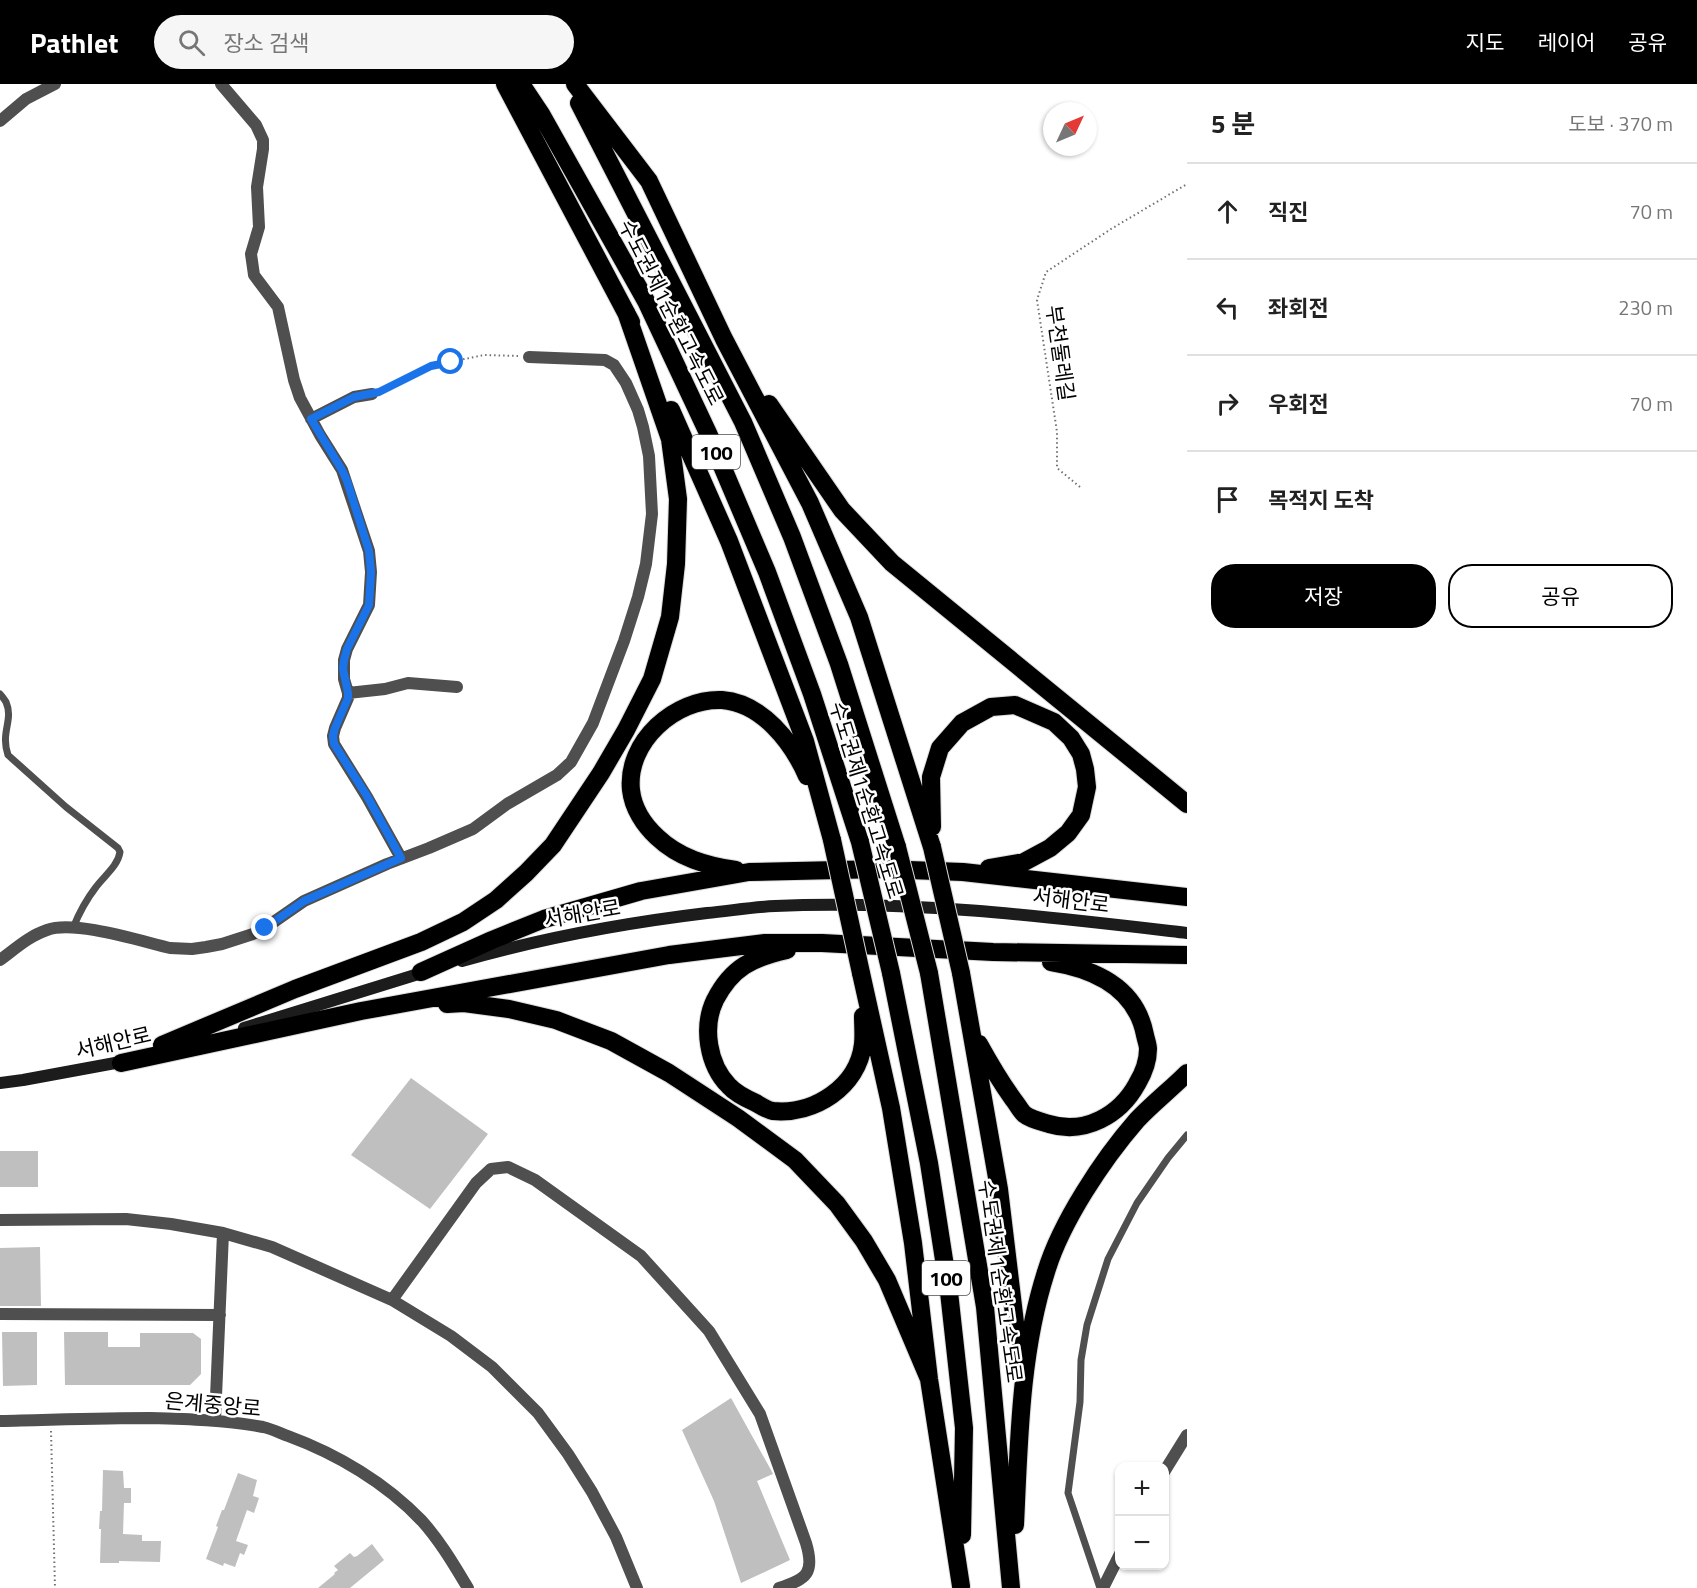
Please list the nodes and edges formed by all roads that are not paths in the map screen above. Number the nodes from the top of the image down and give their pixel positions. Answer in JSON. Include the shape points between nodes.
{"nodes":[{"id":1,"x":55,"y":84,"type":"edge"},
{"id":2,"x":221,"y":84,"type":"edge"},
{"id":3,"x":505,"y":84,"type":"edge"},
{"id":4,"x":521,"y":84,"type":"edge"},
{"id":5,"x":569,"y":84,"type":"edge"},
{"id":6,"x":575,"y":84,"type":"edge"},
{"id":7,"x":0,"y":121,"type":"edge"},
{"id":8,"x":626,"y":312,"type":"junction"},
{"id":9,"x":724,"y":339,"type":"junction"},
{"id":10,"x":529,"y":357,"type":"road end"},
{"id":11,"x":372,"y":394,"type":"road end"},
{"id":12,"x":311,"y":419,"type":"junction"},
{"id":13,"x":457,"y":687,"type":"dead end"},
{"id":14,"x":0,"y":693,"type":"edge"},
{"id":15,"x":348,"y":693,"type":"junction"},
{"id":16,"x":1187,"y":804,"type":"edge"},
{"id":17,"x":827,"y":822,"type":"junction"},
{"id":18,"x":932,"y":847,"type":"junction"},
{"id":19,"x":401,"y":858,"type":"junction"},
{"id":20,"x":749,"y":872,"type":"junction"},
{"id":21,"x":963,"y":872,"type":"junction"},
{"id":22,"x":1187,"y":897,"type":"edge"},
{"id":23,"x":73,"y":928,"type":"junction"},
{"id":24,"x":1187,"y":933,"type":"edge"},
{"id":25,"x":822,"y":943,"type":"junction"},
{"id":26,"x":993,"y":952,"type":"junction"},
{"id":27,"x":1187,"y":955,"type":"edge"},
{"id":28,"x":0,"y":960,"type":"edge"},
{"id":29,"x":421,"y":972,"type":"junction"},
{"id":30,"x":861,"y":972,"type":"junction"},
{"id":31,"x":361,"y":1011,"type":"junction"},
{"id":32,"x":973,"y":1033,"type":"junction"},
{"id":33,"x":121,"y":1063,"type":"junction"},
{"id":34,"x":1187,"y":1073,"type":"edge"},
{"id":35,"x":0,"y":1083,"type":"edge"},
{"id":36,"x":1187,"y":1135,"type":"edge"},
{"id":37,"x":0,"y":1221,"type":"edge"},
{"id":38,"x":223,"y":1233,"type":"junction"},
{"id":39,"x":392,"y":1299,"type":"junction"},
{"id":40,"x":0,"y":1314,"type":"edge"},
{"id":41,"x":220,"y":1315,"type":"junction"},
{"id":42,"x":930,"y":1379,"type":"junction"},
{"id":43,"x":215,"y":1420,"type":"junction"},
{"id":44,"x":0,"y":1421,"type":"edge"},
{"id":45,"x":1187,"y":1435,"type":"edge"},
{"id":46,"x":1018,"y":1450,"type":"junction"},
{"id":47,"x":1169,"y":1464,"type":"edge"},
{"id":48,"x":1115,"y":1562,"type":"edge"},
{"id":49,"x":961,"y":1587,"type":"edge"},
{"id":50,"x":468,"y":1588,"type":"edge"},
{"id":51,"x":637,"y":1588,"type":"edge"},
{"id":52,"x":779,"y":1588,"type":"edge"},
{"id":53,"x":1012,"y":1588,"type":"edge"},
{"id":54,"x":1102,"y":1588,"type":"edge"}],
"edges":[{"from":1,"to":7,"type":"street","via":[[26,99]]},
{"from":2,"to":12,"type":"street","via":[[256,125],[263,140],[257,187],[259,226],[251,262],[254,275],[278,307],[294,380]]},
{"from":3,"to":8,"type":"highway"},
{"from":4,"to":49,"type":"highway","name":"수도권제1순환고속도로","number":"100","bridge":true,"via":[[646,302],[708,434],[767,572],[860,842],[929,1163],[950,1303],[964,1428]]},
{"from":5,"to":53,"type":"highway","name":"수도권제1순환고속도로","number":"100","bridge":true,"via":[[752,442],[840,664],[897,847],[929,973],[985,1307]]},
{"from":6,"to":9,"type":"highway","via":[[649,181]]},
{"from":8,"to":17,"type":"highway","via":[[729,541],[805,741]]},
{"from":8,"to":33,"type":"highway","via":[[670,439],[678,500],[676,564],[670,617],[652,679],[626,730],[571,819],[526,873],[463,922]]},
{"from":9,"to":16,"type":"highway","via":[[842,510],[892,563]]},
{"from":9,"to":18,"type":"highway","via":[[810,503],[859,617]]},
{"from":10,"to":19,"type":"street","via":[[604,360],[614,365],[626,383],[638,410],[649,456],[652,514],[638,597],[593,723],[571,762],[472,829]]},
{"from":11,"to":12,"type":"street","via":[[354,397]]},
{"from":12,"to":15,"type":"street","via":[[342,470],[369,551],[369,605],[344,660]]},
{"from":13,"to":15,"type":"street","via":[[408,683]]},
{"from":14,"to":23,"type":"lane","via":[[7,709],[1,735],[8,755],[120,852],[81,908]]},
{"from":15,"to":19,"type":"street","via":[[335,728],[334,744]]},
{"from":17,"to":20,"type":"highway","via":[[791,745],[745,706],[723,700],[700,702],[668,717],[651,732],[633,767],[631,789],[646,828],[681,856]]},
{"from":17,"to":30,"type":"highway","bridge":true},
{"from":18,"to":21,"type":"highway","via":[[931,777],[940,748],[962,723],[991,707],[1015,705],[1054,722],[1081,754],[1087,787],[1081,816],[1050,848],[1024,862]]},
{"from":18,"to":32,"type":"highway","bridge":true},
{"from":19,"to":23,"type":"street","via":[[304,901],[253,934],[222,944],[170,948]]},
{"from":20,"to":21,"type":"highway"},
{"from":20,"to":29,"type":"highway","via":[[641,891],[544,919]]},
{"from":21,"to":22,"type":"highway"},
{"from":23,"to":28,"type":"street","via":[[39,933]]},
{"from":24,"to":29,"type":"main road","name":"서해안로","via":[[902,905],[773,906],[598,928]]},
{"from":25,"to":26,"type":"highway"},
{"from":25,"to":30,"type":"highway","via":[[748,962],[721,988],[711,1007],[709,1050],[729,1086],[746,1099],[771,1111],[790,1110],[812,1106],[844,1084],[857,1065],[863,1045]]},
{"from":25,"to":31,"type":"highway","via":[[765,943],[669,955]]},
{"from":26,"to":27,"type":"highway"},
{"from":26,"to":32,"type":"highway","via":[[1067,964],[1114,985],[1143,1022],[1148,1049],[1143,1072],[1116,1111],[1092,1124],[1061,1128],[1025,1115],[998,1079]]},
{"from":29,"to":33,"type":"main road","name":"서해안로","via":[[283,1017]]},
{"from":30,"to":42,"type":"highway","via":[[891,1108]]},
{"from":31,"to":33,"type":"highway"},
{"from":31,"to":42,"type":"highway","via":[[464,1003],[509,1009],[556,1020],[611,1041],[669,1073],[795,1160],[837,1204],[887,1280]]},
{"from":32,"to":46,"type":"highway","via":[[1017,1331]]},
{"from":33,"to":35,"type":"main road","name":"서해안로"},
{"from":34,"to":46,"type":"highway","via":[[1138,1120],[1095,1174],[1046,1269],[1027,1359]]},
{"from":36,"to":54,"type":"lane","via":[[1137,1203],[1108,1259],[1087,1324],[1068,1493]]},
{"from":37,"to":38,"type":"street","via":[[126,1219]]},
{"from":38,"to":39,"type":"street","via":[[272,1247]]},
{"from":38,"to":41,"type":"street"},
{"from":39,"to":51,"type":"street","via":[[492,1367],[538,1413],[592,1492]]},
{"from":39,"to":52,"type":"street","via":[[476,1183],[491,1169],[508,1167],[536,1180],[641,1256],[709,1331],[760,1414],[810,1562],[804,1577]]},
{"from":40,"to":41,"type":"street"},
{"from":41,"to":43,"type":"street"},
{"from":42,"to":49,"type":"highway"},
{"from":43,"to":44,"type":"street","name":"은계중앙로"},
{"from":43,"to":50,"type":"street","name":"은계중앙로","via":[[265,1428],[350,1465],[390,1492],[422,1521]]},
{"from":45,"to":47,"type":"street"},
{"from":46,"to":53,"type":"highway"},
{"from":48,"to":54,"type":"street"}]}
